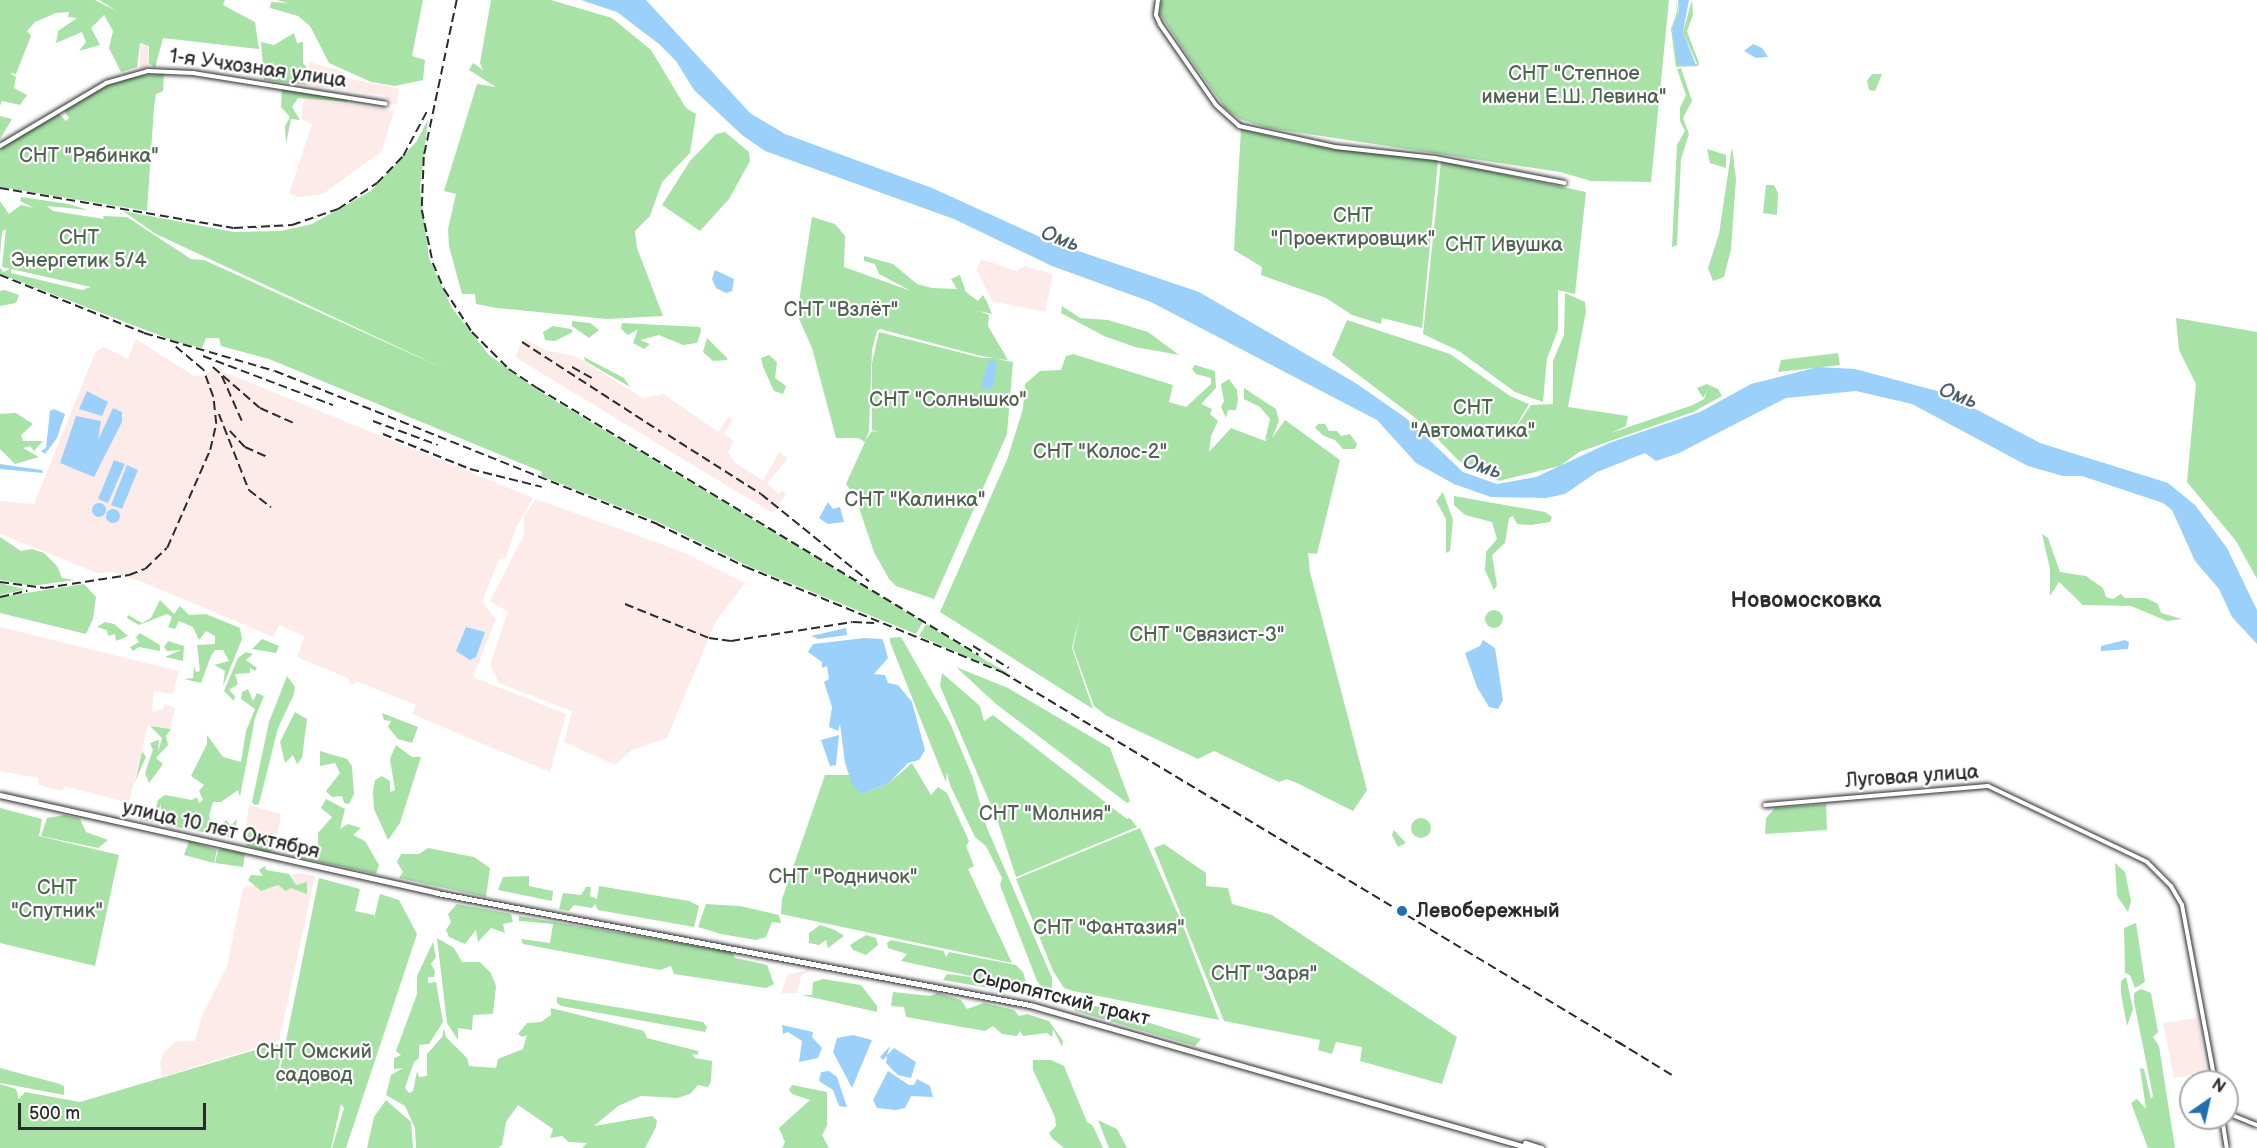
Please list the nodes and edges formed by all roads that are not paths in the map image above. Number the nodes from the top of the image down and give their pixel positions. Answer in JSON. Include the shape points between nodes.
{"nodes":[{"id":1,"x":1158,"y":0,"type":"edge"},
{"id":2,"x":386,"y":104,"type":"dead end"},
{"id":3,"x":0,"y":146,"type":"edge"},
{"id":4,"x":1565,"y":183,"type":"dead end"},
{"id":5,"x":0,"y":795,"type":"edge"},
{"id":6,"x":1765,"y":805,"type":"dead end"},
{"id":7,"x":436,"y":893,"type":"joint"},
{"id":8,"x":564,"y":917,"type":"junction"},
{"id":9,"x":2213,"y":1070,"type":"edge"},
{"id":10,"x":2239,"y":1118,"type":"edge"},
{"id":11,"x":2257,"y":1125,"type":"edge"},
{"id":12,"x":2224,"y":1130,"type":"edge"},
{"id":13,"x":1528,"y":1148,"type":"edge"},
{"id":14,"x":1541,"y":1148,"type":"edge"},
{"id":15,"x":2227,"y":1148,"type":"edge"}],
"edges":[{"from":1,"to":4,"type":"street","via":[[1156,15],[1160,24],[1216,105],[1239,126],[1282,137],[1435,158]]},
{"from":2,"to":3,"type":"street","name":"1-я Учхозная улица","via":[[187,72],[148,71],[106,83]]},
{"from":5,"to":7,"type":"main road","name":"улица 10 лет Октября"},
{"from":6,"to":9,"type":"street","name":"Луговая улица","via":[[1983,786],[2147,862],[2176,892],[2185,916]]},
{"from":7,"to":8,"type":"main road","name":"Сыропятский тракт"},
{"from":8,"to":13,"type":"main road","name":"Сыропятский тракт","via":[[1030,1005]]},
{"from":8,"to":14,"type":"main road","name":"Сыропятский тракт","via":[[1030,1002]]},
{"from":10,"to":11,"type":"street"},
{"from":12,"to":15,"type":"street"}]}
